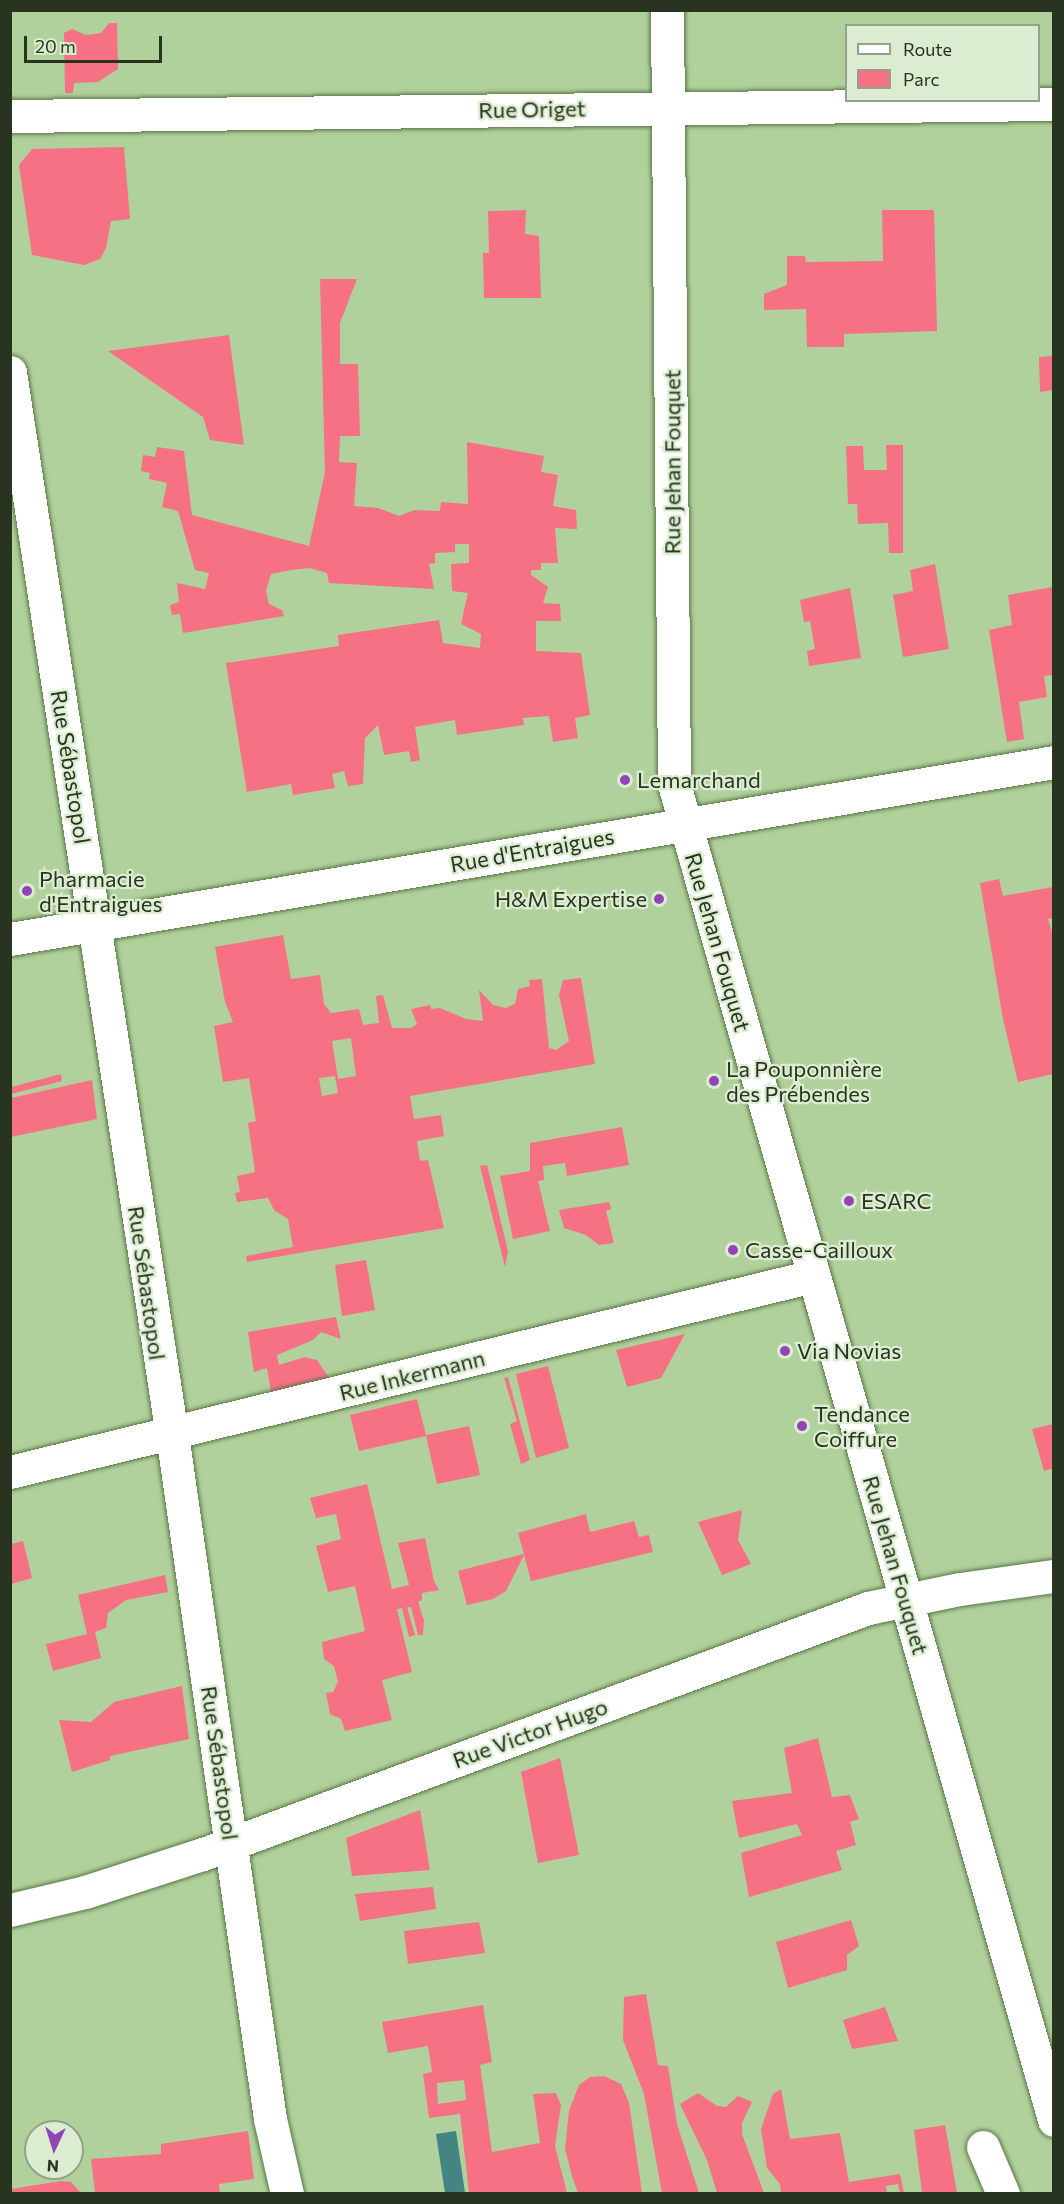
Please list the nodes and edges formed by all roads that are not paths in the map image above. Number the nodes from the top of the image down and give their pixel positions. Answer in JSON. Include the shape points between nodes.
{"nodes":[{"id":1,"x":667,"y":10,"type":"edge"},
{"id":2,"x":1053,"y":104,"type":"edge"},
{"id":3,"x":669,"y":107,"type":"junction"},
{"id":4,"x":10,"y":116,"type":"edge"},
{"id":5,"x":10,"y":372,"type":"edge"},
{"id":6,"x":1053,"y":762,"type":"edge"},
{"id":7,"x":685,"y":824,"type":"junction"},
{"id":8,"x":94,"y":924,"type":"junction"},
{"id":9,"x":10,"y":939,"type":"edge"},
{"id":10,"x":813,"y":1276,"type":"junction"},
{"id":11,"x":170,"y":1434,"type":"junction"},
{"id":12,"x":10,"y":1472,"type":"edge"},
{"id":13,"x":1053,"y":1576,"type":"edge"},
{"id":14,"x":906,"y":1599,"type":"junction"},
{"id":15,"x":231,"y":1843,"type":"junction"},
{"id":16,"x":10,"y":1910,"type":"edge"},
{"id":17,"x":1053,"y":2120,"type":"edge"},
{"id":18,"x":983,"y":2146,"type":"dead end"},
{"id":19,"x":287,"y":2193,"type":"edge"},
{"id":20,"x":1003,"y":2193,"type":"edge"}],
"edges":[{"from":1,"to":3,"type":"street","name":"Rue Jehan Fouquet"},
{"from":2,"to":3,"type":"street","name":"Rue Origet"},
{"from":3,"to":4,"type":"street","name":"Rue Origet"},
{"from":3,"to":7,"type":"street","name":"Rue Jehan Fouquet","via":[[674,784]]},
{"from":5,"to":8,"type":"street","name":"Rue Sébastopol"},
{"from":6,"to":7,"type":"street","name":"Rue d'Entraigues"},
{"from":7,"to":8,"type":"street","name":"Rue d'Entraigues"},
{"from":7,"to":10,"type":"street","name":"Rue Jehan Fouquet"},
{"from":8,"to":9,"type":"street","name":"Rue d'Entraigues"},
{"from":8,"to":11,"type":"street","name":"Rue Sébastopol"},
{"from":10,"to":11,"type":"street","name":"Rue Inkermann"},
{"from":10,"to":14,"type":"street","name":"Rue Jehan Fouquet"},
{"from":11,"to":12,"type":"street","name":"Rue Inkermann"},
{"from":11,"to":15,"type":"street","name":"Rue Sébastopol"},
{"from":13,"to":14,"type":"street","name":"Rue Victor Hugo"},
{"from":14,"to":15,"type":"street","name":"Rue Victor Hugo","via":[[857,1612]]},
{"from":14,"to":17,"type":"street","name":"Rue Jehan Fouquet"},
{"from":15,"to":16,"type":"street","name":"Rue Victor Hugo","via":[[85,1892]]},
{"from":15,"to":19,"type":"street","name":"Rue Sébastopol","via":[[270,2119]]},
{"from":18,"to":20,"type":"street"}]}
